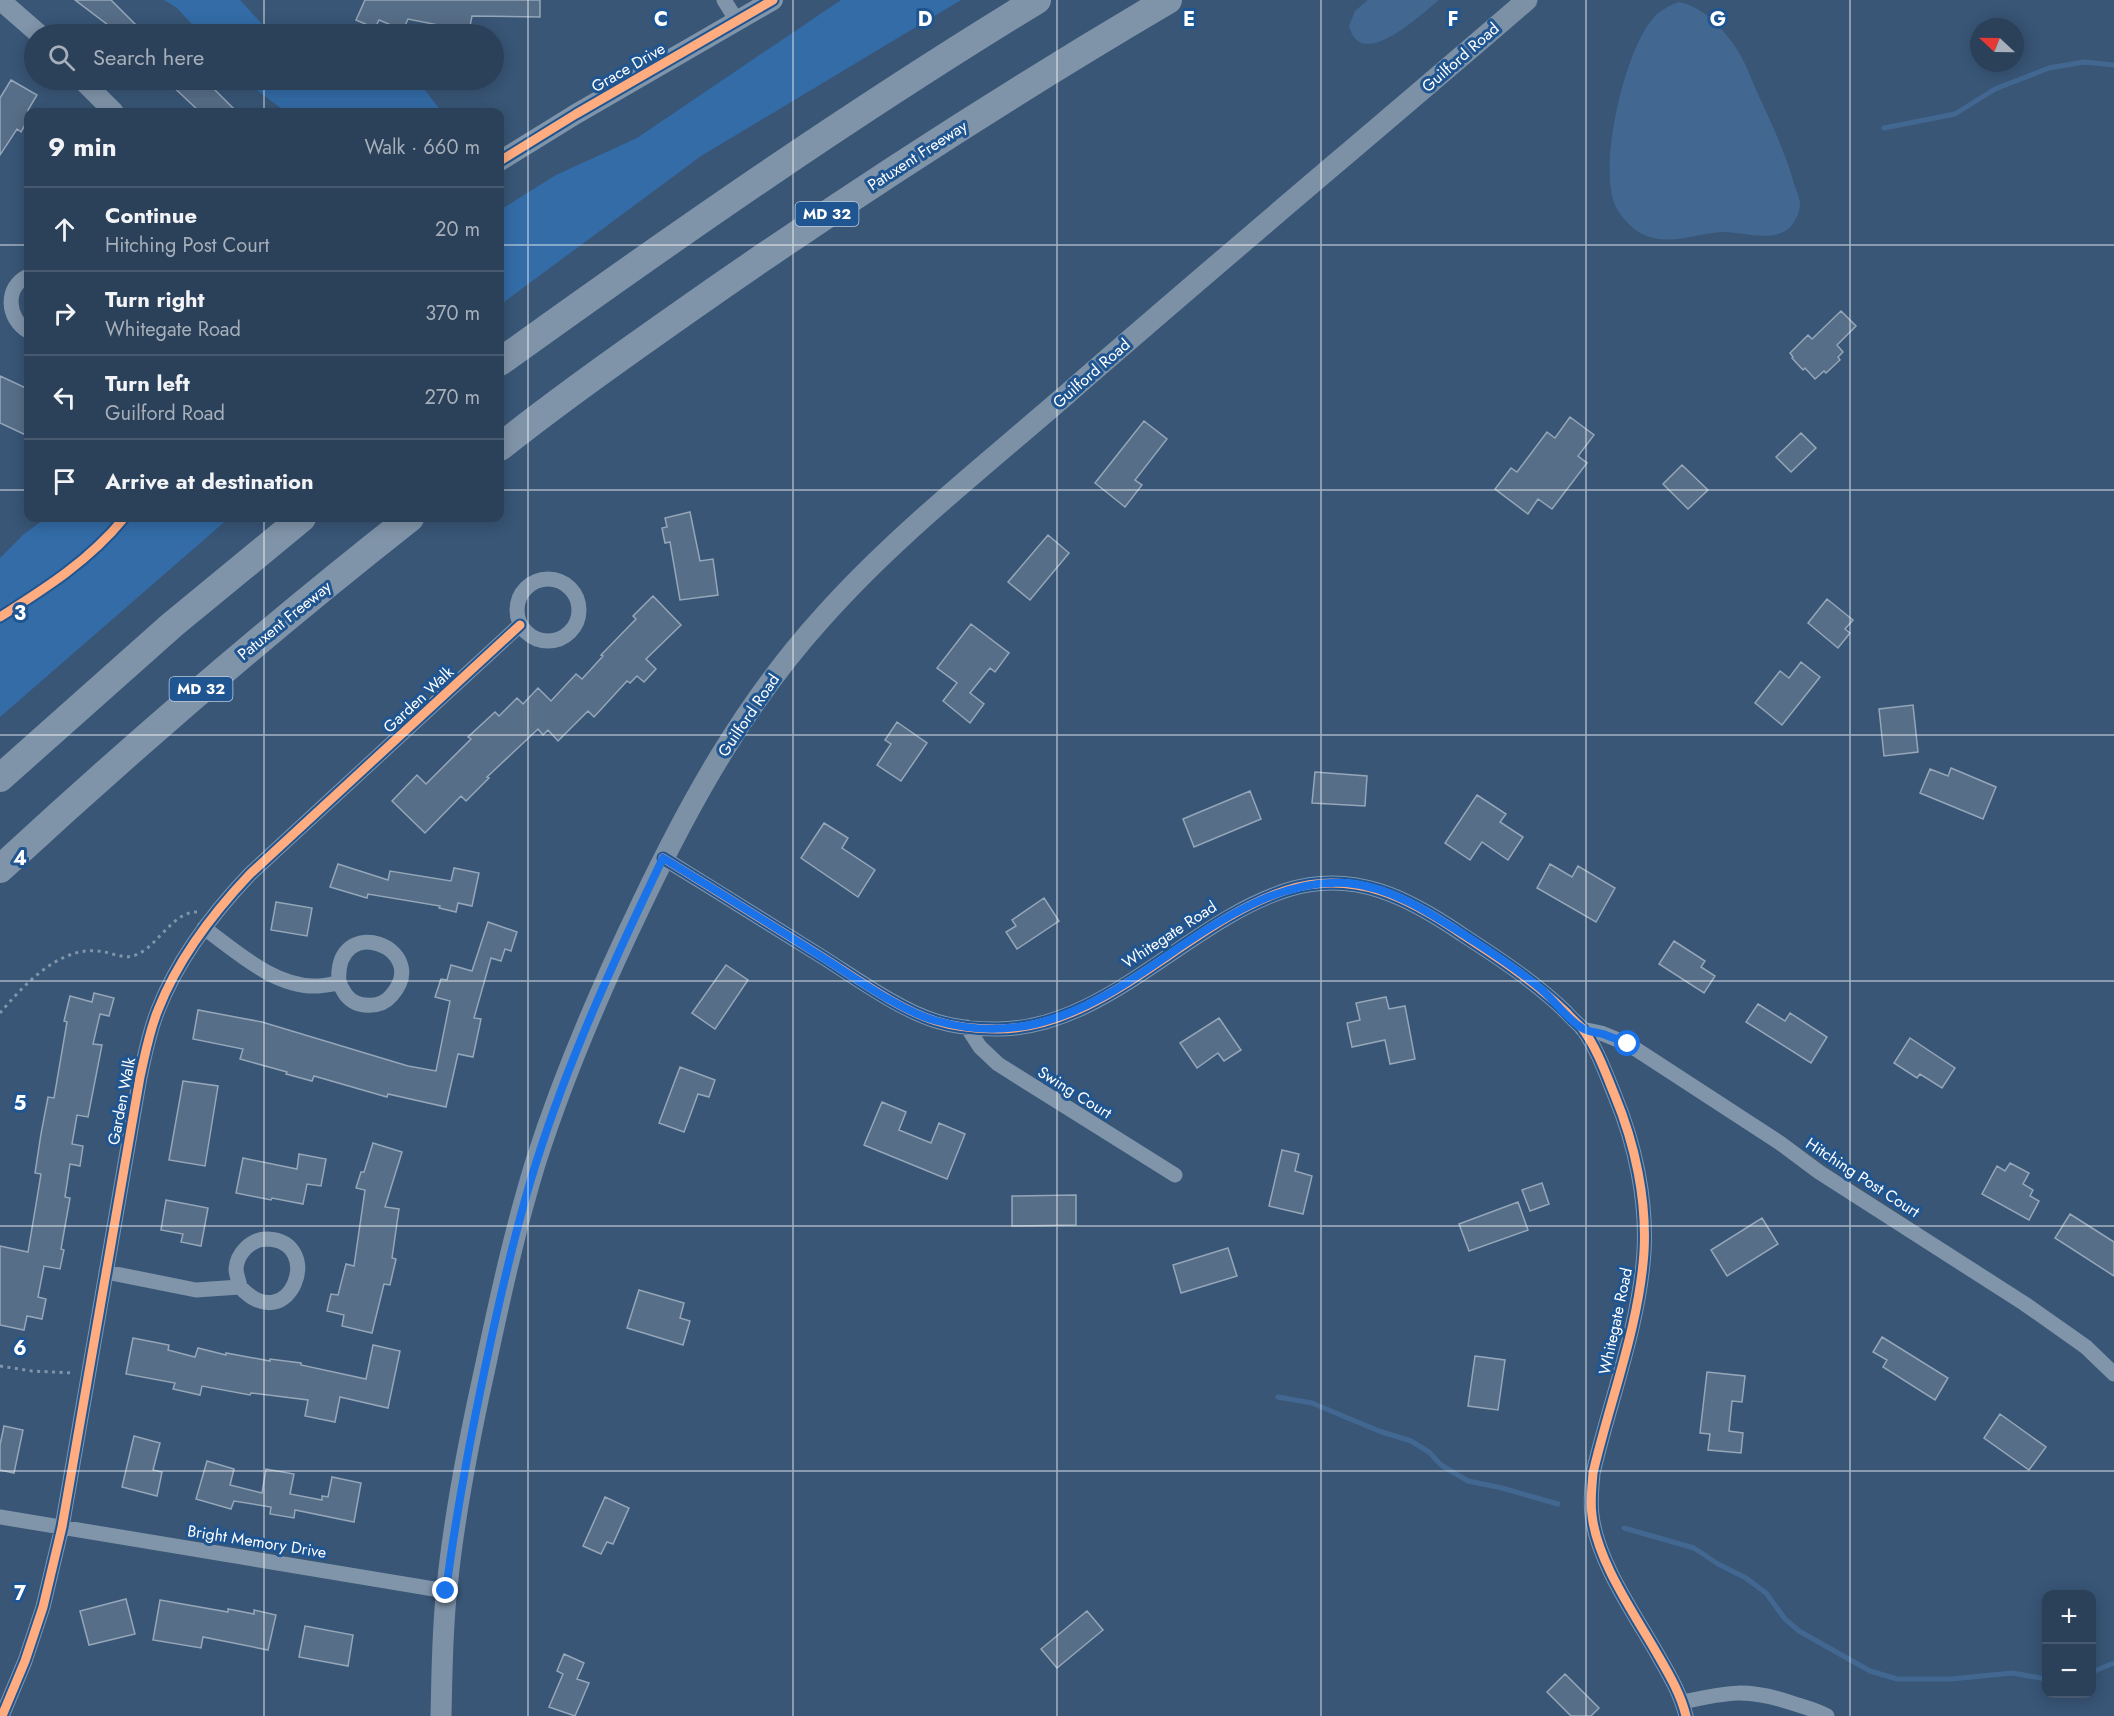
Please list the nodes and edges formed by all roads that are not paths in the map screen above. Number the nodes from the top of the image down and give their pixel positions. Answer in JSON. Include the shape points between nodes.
{"nodes":[{"id":1,"x":0,"y":0,"type":"edge"},
{"id":2,"x":724,"y":0,"type":"edge"},
{"id":3,"x":773,"y":0,"type":"edge"},
{"id":4,"x":1037,"y":0,"type":"edge"},
{"id":5,"x":1167,"y":0,"type":"edge"},
{"id":6,"x":1527,"y":0,"type":"edge"},
{"id":7,"x":737,"y":21,"type":"junction"},
{"id":8,"x":28,"y":24,"type":"edge"},
{"id":9,"x":92,"y":90,"type":"edge"},
{"id":10,"x":110,"y":108,"type":"edge"},
{"id":11,"x":504,"y":159,"type":"edge"},
{"id":12,"x":24,"y":279,"type":"edge"},
{"id":13,"x":24,"y":328,"type":"edge"},
{"id":14,"x":504,"y":359,"type":"edge"},
{"id":15,"x":504,"y":444,"type":"edge"},
{"id":16,"x":297,"y":522,"type":"edge"},
{"id":17,"x":405,"y":522,"type":"edge"},
{"id":18,"x":520,"y":625,"type":"junction"},
{"id":19,"x":0,"y":778,"type":"edge"},
{"id":20,"x":663,"y":858,"type":"junction"},
{"id":21,"x":0,"y":869,"type":"edge"},
{"id":22,"x":208,"y":923,"type":"junction"},
{"id":23,"x":339,"y":982,"type":"junction"},
{"id":24,"x":968,"y":1027,"type":"junction"},
{"id":25,"x":1582,"y":1029,"type":"junction"},
{"id":26,"x":1175,"y":1175,"type":"dead end"},
{"id":27,"x":106,"y":1272,"type":"junction"},
{"id":28,"x":240,"y":1287,"type":"junction"},
{"id":29,"x":2114,"y":1374,"type":"edge"},
{"id":30,"x":0,"y":1517,"type":"edge"},
{"id":31,"x":62,"y":1527,"type":"junction"},
{"id":32,"x":446,"y":1591,"type":"junction"},
{"id":33,"x":1684,"y":1709,"type":"edge"},
{"id":34,"x":2,"y":1716,"type":"edge"},
{"id":35,"x":441,"y":1716,"type":"edge"},
{"id":36,"x":1827,"y":1716,"type":"edge"}],
"edges":[{"from":1,"to":8,"type":"street"},
{"from":2,"to":7,"type":"street"},
{"from":3,"to":7,"type":"street","name":"Grace Drive"},
{"from":4,"to":14,"type":"highway","via":[[744,188]]},
{"from":5,"to":15,"type":"highway","name":"Patuxent Freeway","number":"MD 32","via":[[878,179],[632,348]]},
{"from":6,"to":20,"type":"main road","name":"Guilford Road","via":[[1096,368],[860,578],[820,619],[753,705],[694,799]]},
{"from":7,"to":11,"type":"street","name":"Grace Drive"},
{"from":9,"to":10,"type":"street"},
{"from":12,"to":13,"type":"street","via":[[12,293],[10,306]]},
{"from":16,"to":19,"type":"highway","via":[[172,625]]},
{"from":17,"to":21,"type":"highway","name":"Patuxent Freeway","number":"MD 32","via":[[216,676]]},
{"from":18,"to":18,"type":"street","via":[[516,614],[519,597],[535,581],[562,582],[578,601],[576,625],[567,636],[555,641],[543,642]]},
{"from":18,"to":22,"type":"street","name":"Garden Walk","via":[[250,874]]},
{"from":20,"to":24,"type":"street","name":"Whitegate Road","via":[[904,1006],[936,1021]]},
{"from":20,"to":32,"type":"main road","name":"Guilford Road","via":[[584,1032],[536,1161],[502,1287],[475,1414]]},
{"from":22,"to":23,"type":"street","via":[[257,966],[279,978],[315,987]]},
{"from":22,"to":27,"type":"street","name":"Garden Walk","via":[[184,957],[157,1013],[140,1077]]},
{"from":23,"to":23,"type":"street","via":[[354,1002],[366,1005],[388,1000],[397,990],[401,976],[398,960],[390,949],[375,942],[361,943],[343,957],[338,969]]},
{"from":24,"to":25,"type":"street","name":"Whitegate Road","via":[[1001,1029],[1069,1014],[1100,1000],[1248,905],[1289,889],[1346,883],[1373,887],[1398,897],[1450,926],[1512,966]]},
{"from":24,"to":26,"type":"street","name":"Swing Court","via":[[980,1047],[998,1064]]},
{"from":25,"to":29,"type":"street","name":"Hitching Post Court","via":[[1628,1044],[2025,1304],[2086,1347]]},
{"from":25,"to":33,"type":"street","name":"Whitegate Road","via":[[1619,1106],[1631,1144],[1639,1181],[1644,1250],[1630,1333],[1593,1473],[1592,1517],[1607,1565]]},
{"from":27,"to":28,"type":"street","via":[[196,1290]]},
{"from":27,"to":31,"type":"street","name":"Garden Walk"},
{"from":28,"to":28,"type":"street","via":[[236,1271],[246,1248],[266,1239],[280,1242],[292,1251],[298,1275],[285,1296],[263,1302]]},
{"from":30,"to":31,"type":"street","name":"Bright Memory Drive"},
{"from":31,"to":32,"type":"street","name":"Bright Memory Drive"},
{"from":31,"to":34,"type":"street","name":"Garden Walk","via":[[39,1617]]},
{"from":32,"to":35,"type":"main road","name":"Guilford Road"},
{"from":33,"to":36,"type":"street","via":[[1721,1693],[1746,1692],[1768,1695]]}]}
